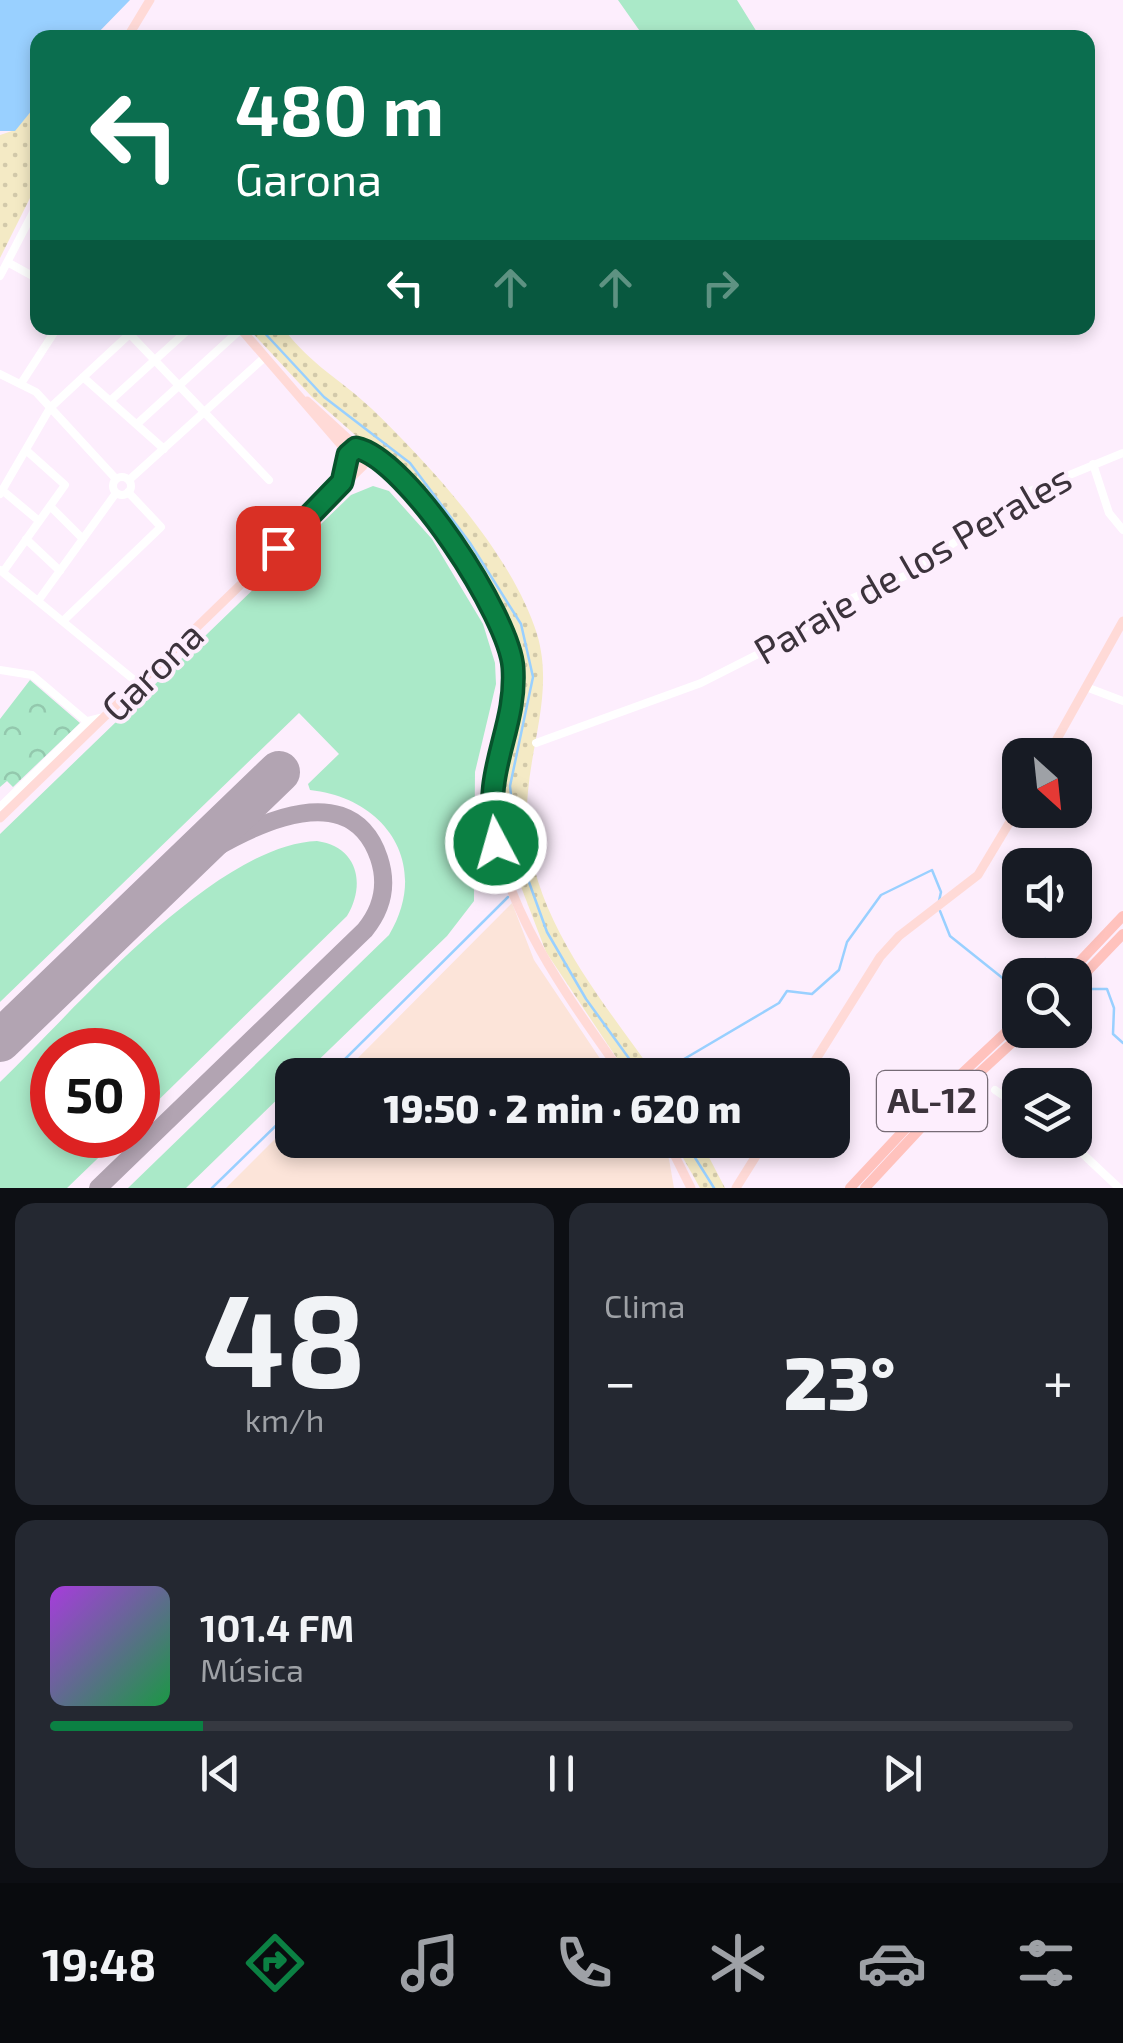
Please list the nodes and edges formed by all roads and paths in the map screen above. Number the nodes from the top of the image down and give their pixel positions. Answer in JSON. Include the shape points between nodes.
{"nodes":[{"id":1,"x":150,"y":0,"type":"edge"},
{"id":2,"x":131,"y":30,"type":"edge"},
{"id":3,"x":30,"y":219,"type":"edge"},
{"id":4,"x":9,"y":262,"type":"junction"},
{"id":5,"x":30,"y":274,"type":"edge"},
{"id":6,"x":0,"y":276,"type":"edge"},
{"id":7,"x":52,"y":335,"type":"edge"},
{"id":8,"x":124,"y":335,"type":"edge"},
{"id":9,"x":135,"y":335,"type":"edge"},
{"id":10,"x":182,"y":335,"type":"edge"},
{"id":11,"x":233,"y":335,"type":"edge"},
{"id":12,"x":246,"y":335,"type":"edge"},
{"id":13,"x":265,"y":357,"type":"junction"},
{"id":14,"x":156,"y":358,"type":"junction"},
{"id":15,"x":0,"y":375,"type":"edge"},
{"id":16,"x":83,"y":377,"type":"junction"},
{"id":17,"x":22,"y":382,"type":"junction"},
{"id":18,"x":181,"y":384,"type":"junction"},
{"id":19,"x":290,"y":386,"type":"junction"},
{"id":20,"x":110,"y":401,"type":"junction"},
{"id":21,"x":50,"y":408,"type":"junction"},
{"id":22,"x":206,"y":411,"type":"junction"},
{"id":23,"x":137,"y":424,"type":"junction"},
{"id":24,"x":164,"y":449,"type":"junction"},
{"id":25,"x":28,"y":451,"type":"junction"},
{"id":26,"x":364,"y":451,"type":"junction"},
{"id":27,"x":1123,"y":453,"type":"edge"},
{"id":28,"x":349,"y":460,"type":"junction"},
{"id":29,"x":1093,"y":464,"type":"junction"},
{"id":30,"x":364,"y":465,"type":"junction"},
{"id":31,"x":384,"y":466,"type":"junction"},
{"id":32,"x":116,"y":479,"type":"junction"},
{"id":33,"x":129,"y":480,"type":"junction"},
{"id":34,"x":268,"y":480,"type":"dead end"},
{"id":35,"x":339,"y":486,"type":"junction"},
{"id":36,"x":1,"y":492,"type":"edge"},
{"id":37,"x":128,"y":492,"type":"junction"},
{"id":38,"x":116,"y":493,"type":"junction"},
{"id":39,"x":50,"y":506,"type":"junction"},
{"id":40,"x":39,"y":520,"type":"junction"},
{"id":41,"x":1123,"y":530,"type":"edge"},
{"id":42,"x":26,"y":539,"type":"junction"},
{"id":43,"x":82,"y":539,"type":"junction"},
{"id":44,"x":60,"y":570,"type":"junction"},
{"id":45,"x":1,"y":571,"type":"edge"},
{"id":46,"x":38,"y":601,"type":"junction"},
{"id":47,"x":63,"y":621,"type":"junction"},
{"id":48,"x":1123,"y":621,"type":"edge"},
{"id":49,"x":0,"y":670,"type":"edge"},
{"id":50,"x":139,"y":684,"type":"junction"},
{"id":51,"x":1086,"y":686,"type":"junction"},
{"id":52,"x":1123,"y":701,"type":"edge"},
{"id":53,"x":90,"y":725,"type":"junction"},
{"id":54,"x":1057,"y":738,"type":"edge"},
{"id":55,"x":536,"y":743,"type":"dead end"},
{"id":56,"x":0,"y":807,"type":"edge"},
{"id":57,"x":0,"y":818,"type":"edge"},
{"id":58,"x":1006,"y":828,"type":"edge"},
{"id":59,"x":1123,"y":916,"type":"edge"},
{"id":60,"x":1123,"y":934,"type":"edge"},
{"id":61,"x":1083,"y":958,"type":"edge"},
{"id":62,"x":1092,"y":966,"type":"edge"},
{"id":63,"x":1002,"y":1036,"type":"edge"},
{"id":64,"x":1006,"y":1048,"type":"edge"},
{"id":65,"x":611,"y":1058,"type":"edge"},
{"id":66,"x":817,"y":1058,"type":"edge"},
{"id":67,"x":994,"y":1090,"type":"dead end"},
{"id":68,"x":1002,"y":1095,"type":"edge"},
{"id":69,"x":676,"y":1158,"type":"edge"},
{"id":70,"x":755,"y":1158,"type":"edge"},
{"id":71,"x":1087,"y":1158,"type":"edge"},
{"id":72,"x":691,"y":1188,"type":"edge"},
{"id":73,"x":736,"y":1188,"type":"edge"},
{"id":74,"x":850,"y":1188,"type":"edge"},
{"id":75,"x":865,"y":1188,"type":"edge"},
{"id":76,"x":1119,"y":1188,"type":"edge"}],
"edges":[{"from":1,"to":2,"type":"main road"},
{"from":3,"to":4,"type":"street"},
{"from":4,"to":5,"type":"street"},
{"from":4,"to":6,"type":"street"},
{"from":7,"to":17,"type":"street"},
{"from":8,"to":16,"type":"street"},
{"from":9,"to":14,"type":"street"},
{"from":10,"to":14,"type":"street"},
{"from":11,"to":18,"type":"street"},
{"from":12,"to":13,"type":"main road"},
{"from":13,"to":19,"type":"main road"},
{"from":13,"to":22,"type":"street"},
{"from":14,"to":18,"type":"street"},
{"from":14,"to":20,"type":"street"},
{"from":15,"to":17,"type":"street"},
{"from":16,"to":20,"type":"street"},
{"from":16,"to":21,"type":"street"},
{"from":17,"to":21,"type":"street"},
{"from":18,"to":22,"type":"street"},
{"from":18,"to":23,"type":"street"},
{"from":19,"to":26,"type":"main road"},
{"from":19,"to":28,"type":"main road"},
{"from":20,"to":23,"type":"street"},
{"from":21,"to":25,"type":"street"},
{"from":21,"to":32,"type":"street"},
{"from":22,"to":24,"type":"street"},
{"from":22,"to":34,"type":"street"},
{"from":23,"to":24,"type":"street"},
{"from":24,"to":33,"type":"street"},
{"from":25,"to":36,"type":"street"},
{"from":25,"to":39,"type":"street","via":[[65,484]]},
{"from":26,"to":28,"type":"main road","via":[[354,449]]},
{"from":26,"to":30,"type":"main road"},
{"from":26,"to":31,"type":"main road"},
{"from":27,"to":29,"type":"street","name":"Paraje de los Perales"},
{"from":28,"to":30,"type":"main road"},
{"from":28,"to":35,"type":"main road"},
{"from":29,"to":41,"type":"street","via":[[1109,514]]},
{"from":29,"to":55,"type":"street","name":"Paraje de los Perales","via":[[1028,492],[907,575],[701,683]]},
{"from":30,"to":31,"type":"main road"},
{"from":30,"to":35,"type":"main road","name":"Garona"},
{"from":31,"to":65,"type":"main road","via":[[438,521],[508,640],[513,690],[491,788],[496,843],[544,960]]},
{"from":32,"to":33,"type":"street"},
{"from":32,"to":38,"type":"street"},
{"from":33,"to":37,"type":"street"},
{"from":35,"to":50,"type":"main road","name":"Garona"},
{"from":36,"to":40,"type":"street"},
{"from":37,"to":38,"type":"street"},
{"from":37,"to":47,"type":"street","via":[[160,528]]},
{"from":38,"to":43,"type":"street"},
{"from":39,"to":40,"type":"street"},
{"from":39,"to":43,"type":"street"},
{"from":40,"to":42,"type":"street"},
{"from":42,"to":44,"type":"street"},
{"from":42,"to":45,"type":"street"},
{"from":43,"to":44,"type":"street"},
{"from":44,"to":46,"type":"street"},
{"from":45,"to":46,"type":"street"},
{"from":46,"to":47,"type":"street"},
{"from":47,"to":50,"type":"street"},
{"from":48,"to":51,"type":"main road"},
{"from":49,"to":53,"type":"street","via":[[32,675]]},
{"from":50,"to":53,"type":"main road","name":"Garona"},
{"from":51,"to":52,"type":"street"},
{"from":51,"to":54,"type":"main road"},
{"from":53,"to":56,"type":"street"},
{"from":53,"to":57,"type":"main road","name":"Garona"},
{"from":58,"to":66,"type":"main road","via":[[978,875],[889,946]]},
{"from":59,"to":61,"type":"highway"},
{"from":60,"to":62,"type":"highway"},
{"from":63,"to":74,"type":"highway","number":"AL-12"},
{"from":64,"to":75,"type":"highway","number":"AL-12"},
{"from":67,"to":68,"type":"street"},
{"from":69,"to":72,"type":"main road"},
{"from":70,"to":73,"type":"main road"},
{"from":71,"to":76,"type":"street"}]}
